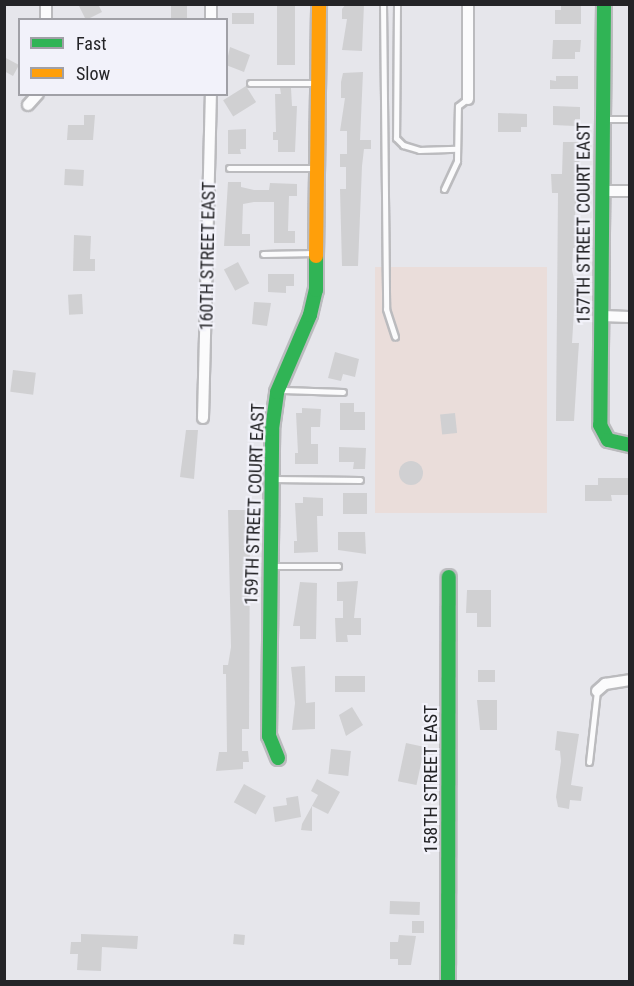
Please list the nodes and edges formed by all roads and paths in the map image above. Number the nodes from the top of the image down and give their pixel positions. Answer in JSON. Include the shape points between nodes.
{"nodes":[{"id":1,"x":319,"y":4,"type":"edge"},
{"id":2,"x":383,"y":4,"type":"edge"},
{"id":3,"x":397,"y":4,"type":"edge"},
{"id":4,"x":468,"y":4,"type":"edge"},
{"id":5,"x":604,"y":4,"type":"edge"},
{"id":6,"x":250,"y":83,"type":"dead end"},
{"id":7,"x":319,"y":83,"type":"junction"},
{"id":8,"x":36,"y":96,"type":"edge"},
{"id":9,"x":211,"y":96,"type":"edge"},
{"id":10,"x":468,"y":99,"type":"joint"},
{"id":11,"x":28,"y":105,"type":"dead end"},
{"id":12,"x":602,"y":119,"type":"junction"},
{"id":13,"x":630,"y":119,"type":"edge"},
{"id":14,"x":458,"y":149,"type":"junction"},
{"id":15,"x":229,"y":168,"type":"dead end"},
{"id":16,"x":318,"y":168,"type":"junction"},
{"id":17,"x":444,"y":189,"type":"dead end"},
{"id":18,"x":602,"y":191,"type":"junction"},
{"id":19,"x":630,"y":191,"type":"edge"},
{"id":20,"x":317,"y":253,"type":"junction"},
{"id":21,"x":263,"y":254,"type":"dead end"},
{"id":22,"x":601,"y":316,"type":"junction"},
{"id":23,"x":630,"y":317,"type":"edge"},
{"id":24,"x":395,"y":337,"type":"dead end"},
{"id":25,"x":278,"y":389,"type":"junction"},
{"id":26,"x":343,"y":392,"type":"dead end"},
{"id":27,"x":204,"y":418,"type":"dead end"},
{"id":28,"x":630,"y":445,"type":"edge"},
{"id":29,"x":272,"y":479,"type":"junction"},
{"id":30,"x":360,"y":480,"type":"dead end"},
{"id":31,"x":271,"y":566,"type":"junction"},
{"id":32,"x":338,"y":566,"type":"dead end"},
{"id":33,"x":449,"y":577,"type":"dead end"},
{"id":34,"x":630,"y":680,"type":"edge"},
{"id":35,"x":597,"y":691,"type":"joint"},
{"id":36,"x":278,"y":759,"type":"dead end"},
{"id":37,"x":589,"y":762,"type":"dead end"},
{"id":38,"x":448,"y":981,"type":"edge"}],
"edges":[{"from":1,"to":7,"type":"street","name":"159TH STREET COURT EAST"},
{"from":2,"to":24,"type":"lane","via":[[386,309]]},
{"from":3,"to":14,"type":"lane","via":[[396,138],[402,145],[419,150]]},
{"from":4,"to":10,"type":"street"},
{"from":5,"to":12,"type":"street","name":"157TH STREET COURT EAST"},
{"from":6,"to":7,"type":"lane"},
{"from":7,"to":16,"type":"street","name":"159TH STREET COURT EAST"},
{"from":8,"to":11,"type":"street"},
{"from":9,"to":27,"type":"street","name":"160TH STREET EAST"},
{"from":10,"to":14,"type":"lane","via":[[458,106]]},
{"from":12,"to":13,"type":"lane"},
{"from":12,"to":18,"type":"street","name":"157TH STREET COURT EAST"},
{"from":14,"to":17,"type":"lane","via":[[458,161]]},
{"from":15,"to":16,"type":"lane"},
{"from":16,"to":20,"type":"street","name":"159TH STREET COURT EAST"},
{"from":18,"to":19,"type":"street"},
{"from":18,"to":22,"type":"street","name":"157TH STREET COURT EAST"},
{"from":20,"to":21,"type":"lane"},
{"from":20,"to":25,"type":"street","name":"159TH STREET COURT EAST","via":[[310,315]]},
{"from":22,"to":23,"type":"street"},
{"from":22,"to":28,"type":"street","name":"157TH STREET COURT EAST","via":[[600,425],[608,440]]},
{"from":25,"to":26,"type":"lane"},
{"from":25,"to":29,"type":"street","name":"159TH STREET COURT EAST","via":[[272,421]]},
{"from":29,"to":30,"type":"lane"},
{"from":29,"to":31,"type":"street","name":"159TH STREET COURT EAST"},
{"from":31,"to":32,"type":"lane"},
{"from":31,"to":36,"type":"street","name":"159TH STREET COURT EAST","via":[[269,736]]},
{"from":33,"to":38,"type":"street","name":"158TH STREET EAST"},
{"from":34,"to":35,"type":"street","via":[[605,684]]},
{"from":35,"to":37,"type":"lane"}]}
